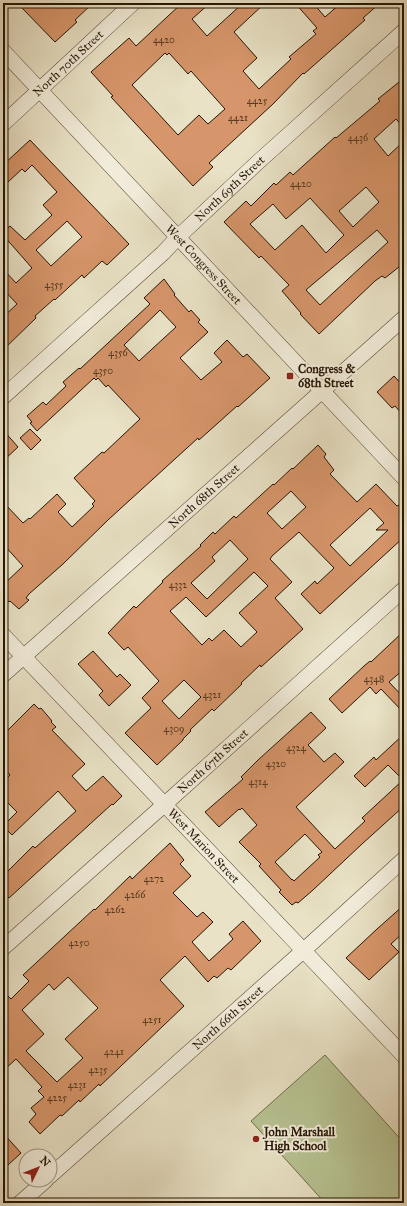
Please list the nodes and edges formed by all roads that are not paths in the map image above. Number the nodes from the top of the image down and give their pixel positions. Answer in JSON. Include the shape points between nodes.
{"nodes":[{"id":1,"x":133,"y":3,"type":"edge"},
{"id":2,"x":404,"y":31,"type":"edge"},
{"id":3,"x":3,"y":51,"type":"edge"},
{"id":4,"x":40,"y":90,"type":"junction"},
{"id":5,"x":3,"y":124,"type":"edge"},
{"id":6,"x":178,"y":236,"type":"junction"},
{"id":7,"x":404,"y":318,"type":"edge"},
{"id":8,"x":322,"y":391,"type":"junction"},
{"id":9,"x":3,"y":397,"type":"edge"},
{"id":10,"x":404,"y":478,"type":"edge"},
{"id":11,"x":404,"y":589,"type":"edge"},
{"id":12,"x":3,"y":635,"type":"edge"},
{"id":13,"x":23,"y":657,"type":"junction"},
{"id":14,"x":3,"y":675,"type":"edge"},
{"id":15,"x":165,"y":804,"type":"junction"},
{"id":16,"x":404,"y":859,"type":"edge"},
{"id":17,"x":3,"y":948,"type":"edge"},
{"id":18,"x":304,"y":950,"type":"junction"},
{"id":19,"x":404,"y":1056,"type":"edge"},
{"id":20,"x":58,"y":1169,"type":"edge"},
{"id":21,"x":37,"y":1188,"type":"edge"},
{"id":22,"x":20,"y":1203,"type":"edge"}],
"edges":[{"from":1,"to":4,"type":"street","name":"North 70th Street"},
{"from":2,"to":6,"type":"street","name":"North 69th Street"},
{"from":3,"to":4,"type":"street","name":"West Congress Street"},
{"from":4,"to":5,"type":"street","name":"North 70th Street"},
{"from":4,"to":6,"type":"street","name":"West Congress Street"},
{"from":6,"to":8,"type":"street","name":"West Congress Street"},
{"from":6,"to":9,"type":"street","name":"North 69th Street","via":[[163,253]]},
{"from":7,"to":8,"type":"street","name":"North 68th Street"},
{"from":8,"to":10,"type":"street","name":"West Congress Street"},
{"from":8,"to":13,"type":"street","name":"North 68th Street"},
{"from":11,"to":15,"type":"street","name":"North 67th Street"},
{"from":12,"to":13,"type":"street","name":"West Marion Street"},
{"from":13,"to":14,"type":"street","name":"North 68th Street"},
{"from":13,"to":15,"type":"street","name":"West Marion Street"},
{"from":15,"to":17,"type":"street","name":"North 67th Street"},
{"from":15,"to":18,"type":"street","name":"West Marion Street"},
{"from":16,"to":18,"type":"street","name":"North 66th Street"},
{"from":18,"to":19,"type":"street","name":"West Marion Street"},
{"from":18,"to":20,"type":"street","name":"North 66th Street"},
{"from":21,"to":22,"type":"street"}]}
